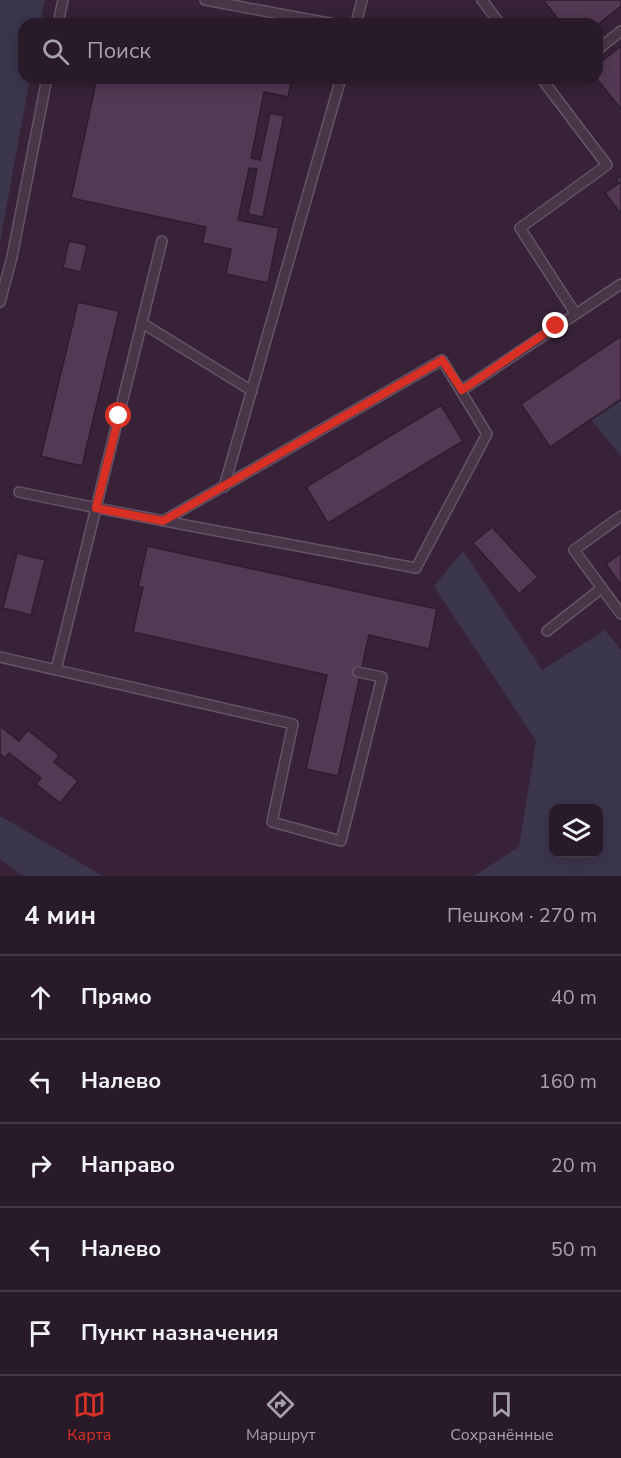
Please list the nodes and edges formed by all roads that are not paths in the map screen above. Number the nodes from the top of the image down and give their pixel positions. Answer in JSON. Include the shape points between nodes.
{"nodes":[{"id":1,"x":63,"y":0,"type":"edge"},
{"id":2,"x":205,"y":0,"type":"edge"},
{"id":3,"x":362,"y":0,"type":"edge"},
{"id":4,"x":482,"y":0,"type":"edge"},
{"id":5,"x":59,"y":18,"type":"edge"},
{"id":6,"x":302,"y":18,"type":"edge"},
{"id":7,"x":358,"y":18,"type":"edge"},
{"id":8,"x":496,"y":18,"type":"edge"},
{"id":9,"x":621,"y":31,"type":"edge"},
{"id":10,"x":603,"y":45,"type":"edge"},
{"id":11,"x":46,"y":84,"type":"edge"},
{"id":12,"x":339,"y":84,"type":"edge"},
{"id":13,"x":546,"y":84,"type":"edge"},
{"id":14,"x":162,"y":241,"type":"dead end"},
{"id":15,"x":4,"y":270,"type":"edge"},
{"id":16,"x":621,"y":284,"type":"edge"},
{"id":17,"x":0,"y":302,"type":"edge"},
{"id":18,"x":576,"y":313,"type":"junction"},
{"id":19,"x":142,"y":323,"type":"junction"},
{"id":20,"x":462,"y":390,"type":"junction"},
{"id":21,"x":252,"y":391,"type":"junction"},
{"id":22,"x":224,"y":487,"type":"junction"},
{"id":23,"x":19,"y":492,"type":"dead end"},
{"id":24,"x":96,"y":508,"type":"junction"},
{"id":25,"x":621,"y":516,"type":"edge"},
{"id":26,"x":163,"y":521,"type":"junction"},
{"id":27,"x":602,"y":588,"type":"junction"},
{"id":28,"x":621,"y":614,"type":"edge"},
{"id":29,"x":547,"y":631,"type":"dead end"},
{"id":30,"x":0,"y":657,"type":"edge"},
{"id":31,"x":56,"y":670,"type":"junction"},
{"id":32,"x":358,"y":672,"type":"dead end"}],
"edges":[{"from":1,"to":5,"type":"lane"},
{"from":2,"to":6,"type":"lane"},
{"from":3,"to":7,"type":"lane"},
{"from":4,"to":8,"type":"lane"},
{"from":9,"to":10,"type":"lane"},
{"from":11,"to":15,"type":"lane"},
{"from":12,"to":21,"type":"lane"},
{"from":13,"to":18,"type":"lane","via":[[607,165],[520,228]]},
{"from":14,"to":19,"type":"lane"},
{"from":15,"to":17,"type":"lane"},
{"from":16,"to":18,"type":"lane"},
{"from":18,"to":20,"type":"lane"},
{"from":19,"to":21,"type":"lane"},
{"from":19,"to":24,"type":"lane"},
{"from":20,"to":22,"type":"lane","via":[[442,360]]},
{"from":20,"to":26,"type":"lane","via":[[487,434],[416,568]]},
{"from":21,"to":22,"type":"lane"},
{"from":22,"to":26,"type":"lane"},
{"from":23,"to":24,"type":"lane"},
{"from":24,"to":26,"type":"lane"},
{"from":24,"to":31,"type":"lane"},
{"from":25,"to":27,"type":"lane","via":[[574,550]]},
{"from":27,"to":28,"type":"lane"},
{"from":27,"to":29,"type":"lane"},
{"from":30,"to":31,"type":"lane"},
{"from":31,"to":32,"type":"lane","via":[[293,724],[272,822],[341,841],[382,677]]}]}
